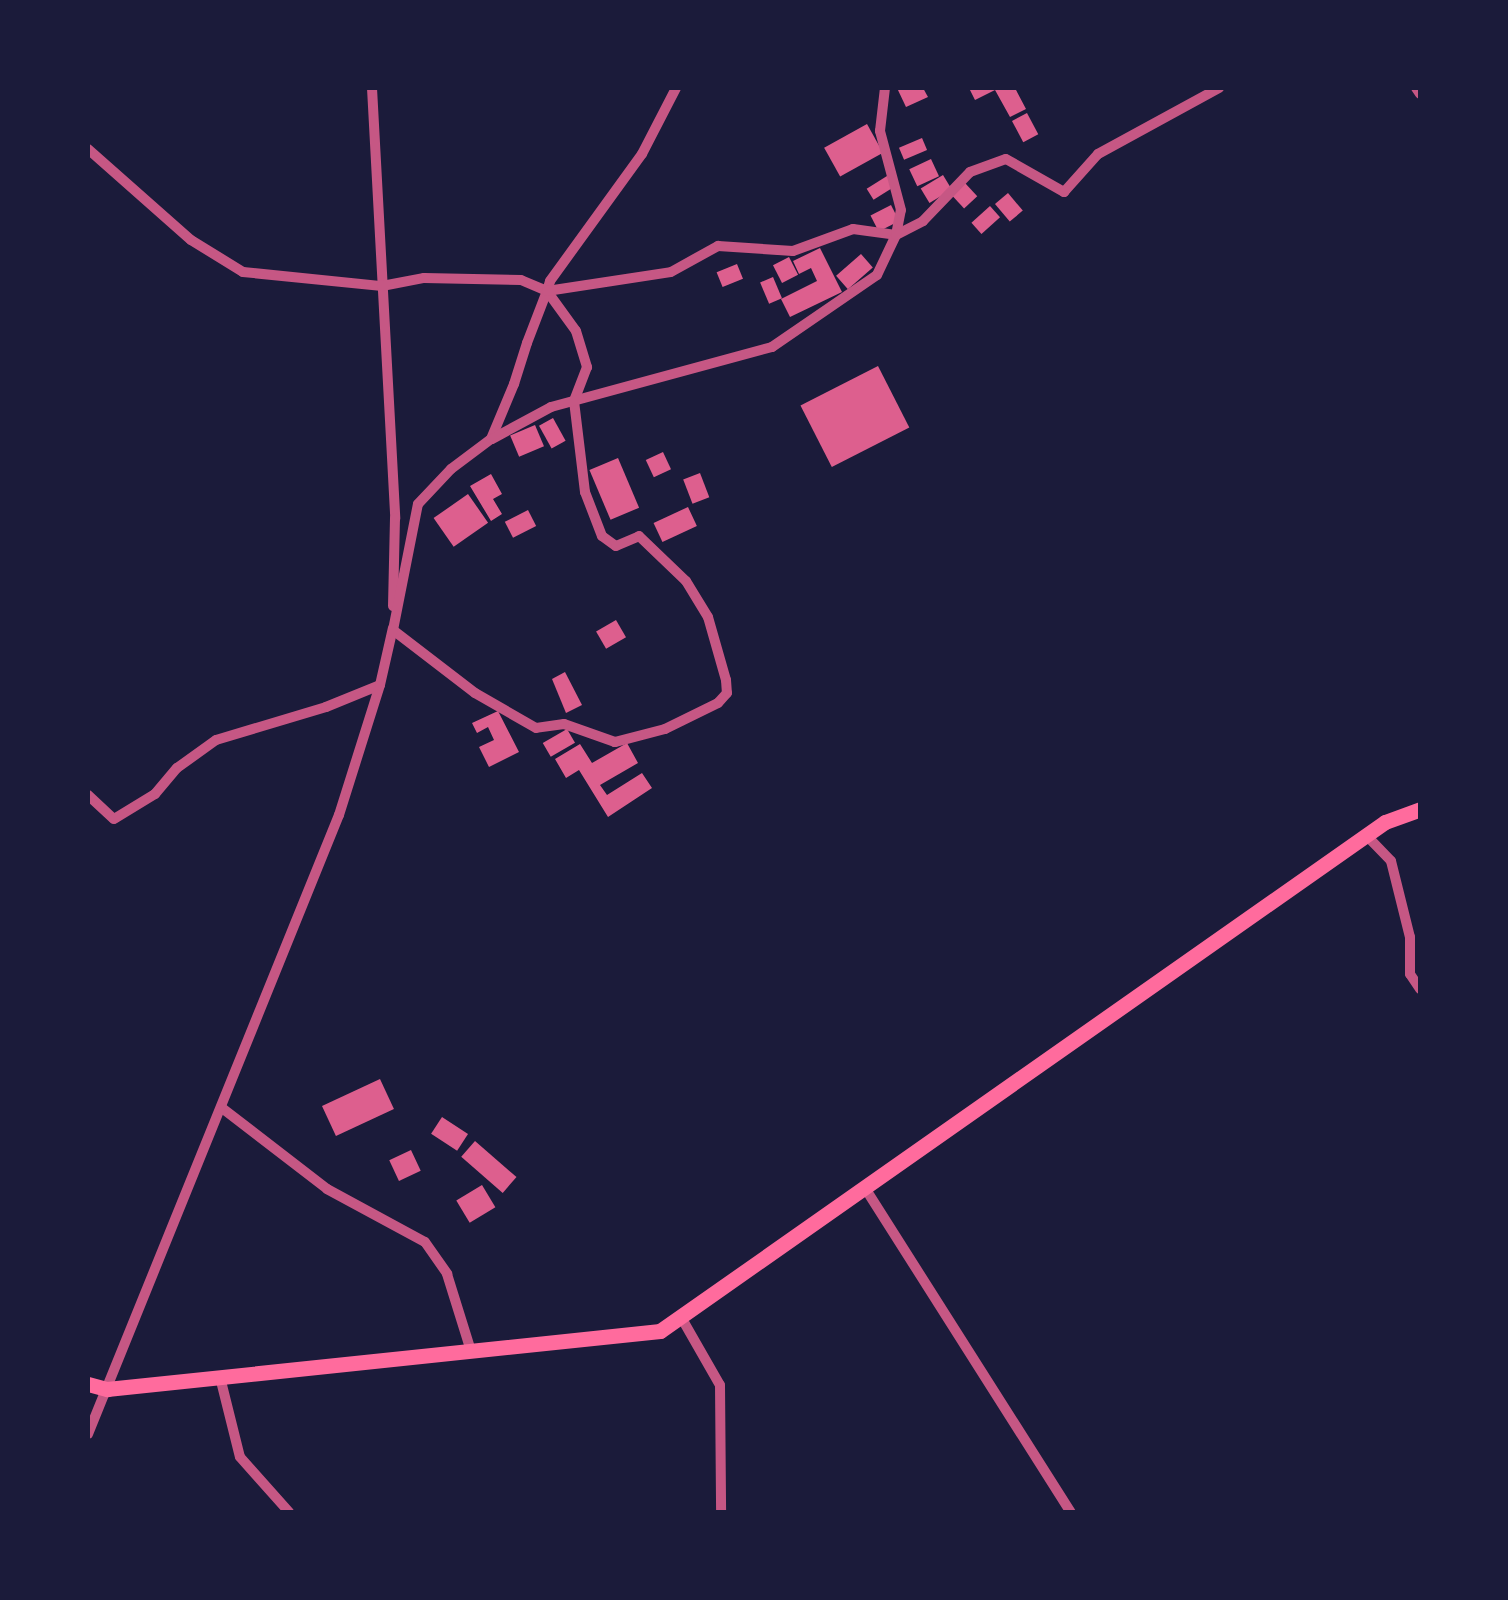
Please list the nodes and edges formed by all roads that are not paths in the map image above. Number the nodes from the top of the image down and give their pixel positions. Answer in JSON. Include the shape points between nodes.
{"nodes":[{"id":1,"x":372,"y":88,"type":"edge"},
{"id":2,"x":676,"y":88,"type":"edge"},
{"id":3,"x":885,"y":88,"type":"edge"},
{"id":4,"x":1219,"y":88,"type":"edge"},
{"id":5,"x":1416,"y":88,"type":"edge"},
{"id":6,"x":1420,"y":94,"type":"edge"},
{"id":7,"x":88,"y":149,"type":"edge"},
{"id":8,"x":896,"y":235,"type":"junction"},
{"id":9,"x":382,"y":286,"type":"junction"},
{"id":10,"x":547,"y":291,"type":"junction"},
{"id":11,"x":574,"y":401,"type":"junction"},
{"id":12,"x":491,"y":439,"type":"junction"},
{"id":13,"x":392,"y":630,"type":"junction"},
{"id":14,"x":380,"y":684,"type":"junction"},
{"id":15,"x":88,"y":795,"type":"edge"},
{"id":16,"x":1420,"y":809,"type":"edge"},
{"id":17,"x":1366,"y":835,"type":"junction"},
{"id":18,"x":1420,"y":990,"type":"edge"},
{"id":19,"x":222,"y":1108,"type":"junction"},
{"id":20,"x":865,"y":1188,"type":"junction"},
{"id":21,"x":681,"y":1317,"type":"junction"},
{"id":22,"x":471,"y":1351,"type":"junction"},
{"id":23,"x":220,"y":1377,"type":"junction"},
{"id":24,"x":88,"y":1384,"type":"edge"},
{"id":25,"x":107,"y":1389,"type":"junction"},
{"id":26,"x":88,"y":1434,"type":"edge"},
{"id":27,"x":289,"y":1512,"type":"edge"},
{"id":28,"x":720,"y":1512,"type":"edge"},
{"id":29,"x":1071,"y":1512,"type":"edge"}],
"edges":[{"from":1,"to":9,"type":"street"},
{"from":2,"to":10,"type":"street","via":[[642,154]]},
{"from":3,"to":8,"type":"street","via":[[880,131],[901,210]]},
{"from":4,"to":8,"type":"street","via":[[1098,154],[1064,192],[1006,159],[970,172],[923,221]]},
{"from":5,"to":6,"type":"street"},
{"from":7,"to":9,"type":"street","via":[[228,266],[264,277]]},
{"from":8,"to":10,"type":"street","via":[[853,229],[793,251],[718,246],[671,272]]},
{"from":8,"to":11,"type":"street","via":[[878,274],[772,347]]},
{"from":9,"to":10,"type":"street","via":[[452,277],[521,280]]},
{"from":9,"to":13,"type":"street","via":[[394,518]]},
{"from":10,"to":11,"type":"street","via":[[571,322],[587,367]]},
{"from":10,"to":12,"type":"street"},
{"from":11,"to":12,"type":"street"},
{"from":11,"to":13,"type":"street","via":[[585,492],[602,536],[616,546],[639,536],[686,582],[708,617],[726,693],[665,729],[615,742],[564,724],[536,728],[474,694]]},
{"from":12,"to":13,"type":"street","via":[[418,504]]},
{"from":13,"to":14,"type":"street"},
{"from":14,"to":15,"type":"street","via":[[216,740],[144,803],[114,819]]},
{"from":14,"to":19,"type":"street","via":[[338,815]]},
{"from":16,"to":17,"type":"main road"},
{"from":17,"to":18,"type":"street","via":[[1391,861],[1410,937],[1410,974]]},
{"from":17,"to":20,"type":"main road"},
{"from":19,"to":22,"type":"street","via":[[327,1188],[425,1242],[447,1274]]},
{"from":19,"to":25,"type":"street"},
{"from":20,"to":21,"type":"main road"},
{"from":20,"to":29,"type":"street"},
{"from":21,"to":22,"type":"main road","via":[[660,1331]]},
{"from":21,"to":28,"type":"street","via":[[720,1385]]},
{"from":22,"to":23,"type":"main road"},
{"from":23,"to":25,"type":"main road"},
{"from":23,"to":27,"type":"street","via":[[240,1457]]},
{"from":24,"to":25,"type":"main road"},
{"from":25,"to":26,"type":"street"}]}
